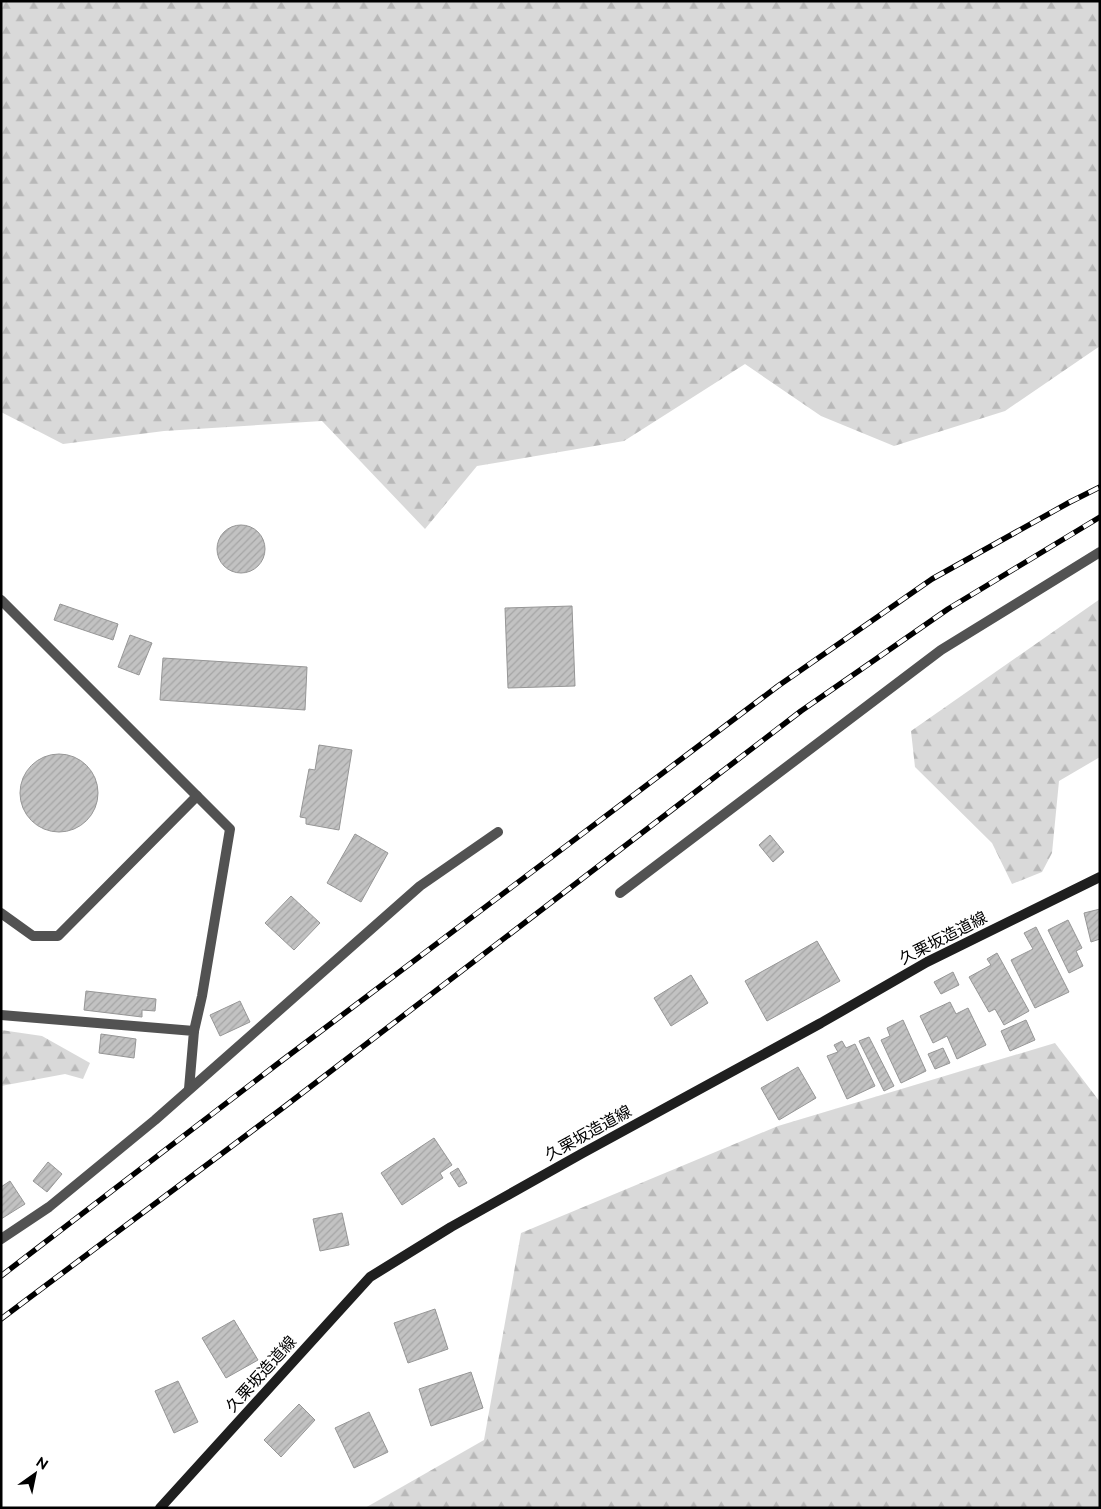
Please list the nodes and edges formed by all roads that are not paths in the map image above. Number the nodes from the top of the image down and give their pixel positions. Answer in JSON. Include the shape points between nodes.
{"nodes":[{"id":1,"x":1100,"y":552,"type":"edge"},
{"id":2,"x":1,"y":600,"type":"edge"},
{"id":3,"x":197,"y":796,"type":"junction"},
{"id":4,"x":498,"y":832,"type":"dead end"},
{"id":5,"x":1100,"y":877,"type":"edge"},
{"id":6,"x":620,"y":893,"type":"dead end"},
{"id":7,"x":1,"y":913,"type":"edge"},
{"id":8,"x":1,"y":1015,"type":"edge"},
{"id":9,"x":194,"y":1031,"type":"junction"},
{"id":10,"x":189,"y":1089,"type":"junction"},
{"id":11,"x":1,"y":1239,"type":"edge"},
{"id":12,"x":160,"y":1508,"type":"edge"}],
"edges":[{"from":1,"to":6,"type":"street","via":[[940,650]]},
{"from":2,"to":3,"type":"street"},
{"from":3,"to":7,"type":"street","via":[[58,936],[33,936]]},
{"from":3,"to":9,"type":"street","via":[[230,829]]},
{"from":4,"to":10,"type":"street","via":[[420,886]]},
{"from":5,"to":12,"type":"main road","name":"久栗坂造道線","via":[[927,962],[451,1227],[370,1277]]},
{"from":8,"to":9,"type":"street"},
{"from":9,"to":10,"type":"street"},
{"from":10,"to":11,"type":"street","via":[[49,1207]]}]}
